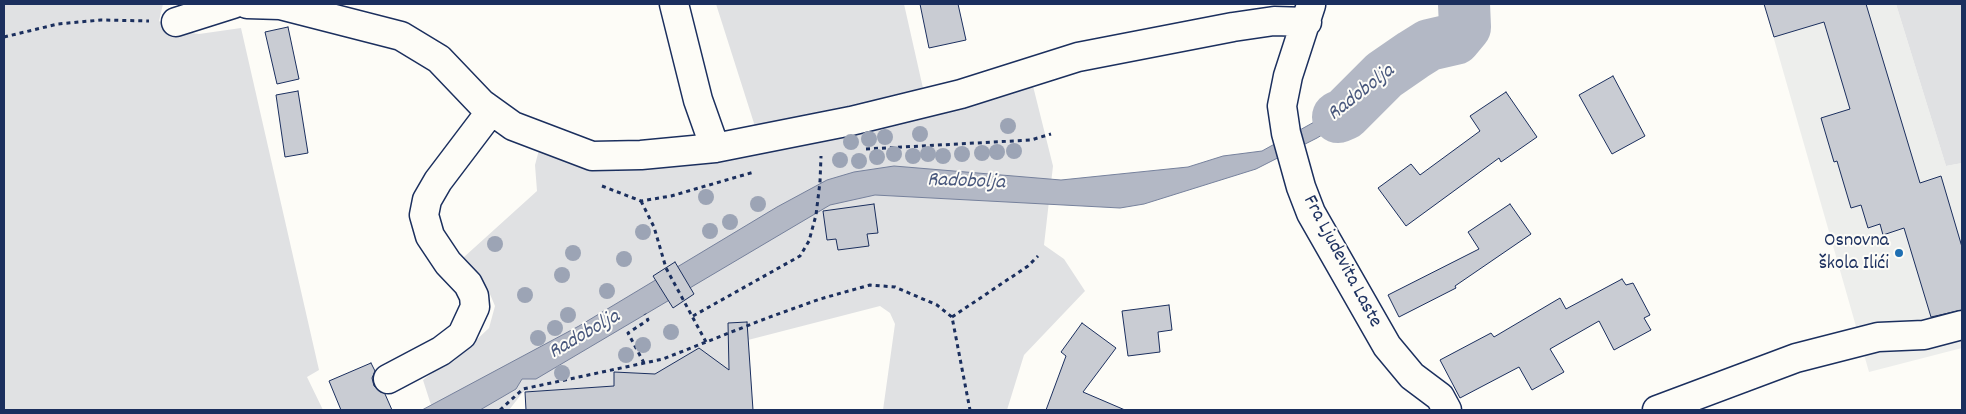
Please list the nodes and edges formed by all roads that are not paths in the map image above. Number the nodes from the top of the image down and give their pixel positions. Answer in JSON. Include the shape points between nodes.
{"nodes":[{"id":1,"x":233,"y":4,"type":"edge"},
{"id":2,"x":247,"y":4,"type":"edge"},
{"id":3,"x":674,"y":4,"type":"edge"},
{"id":4,"x":1309,"y":13,"type":"edge"},
{"id":5,"x":176,"y":22,"type":"road end"},
{"id":6,"x":492,"y":111,"type":"junction"},
{"id":7,"x":715,"y":148,"type":"junction"},
{"id":8,"x":1962,"y":325,"type":"edge"},
{"id":9,"x":388,"y":379,"type":"dead end"},
{"id":10,"x":1446,"y":410,"type":"edge"},
{"id":11,"x":1657,"y":410,"type":"edge"}],
"edges":[{"from":1,"to":5,"type":"street"},
{"from":2,"to":6,"type":"street","via":[[280,5],[401,36],[439,58],[481,104]]},
{"from":3,"to":7,"type":"street","via":[[698,100]]},
{"from":4,"to":7,"type":"street","via":[[1078,57],[960,94],[851,121]]},
{"from":4,"to":10,"type":"street","name":"Fra Ljudevita Laste","via":[[1288,76],[1282,106],[1286,132],[1311,212],[1387,346],[1412,376],[1440,397]]},
{"from":6,"to":7,"type":"street","via":[[513,126],[592,156]]},
{"from":6,"to":9,"type":"street","via":[[438,181],[427,200],[424,215],[434,242],[468,284],[475,307],[462,335],[440,351]]},
{"from":8,"to":11,"type":"street","via":[[1924,335],[1878,336],[1796,358]]}]}
